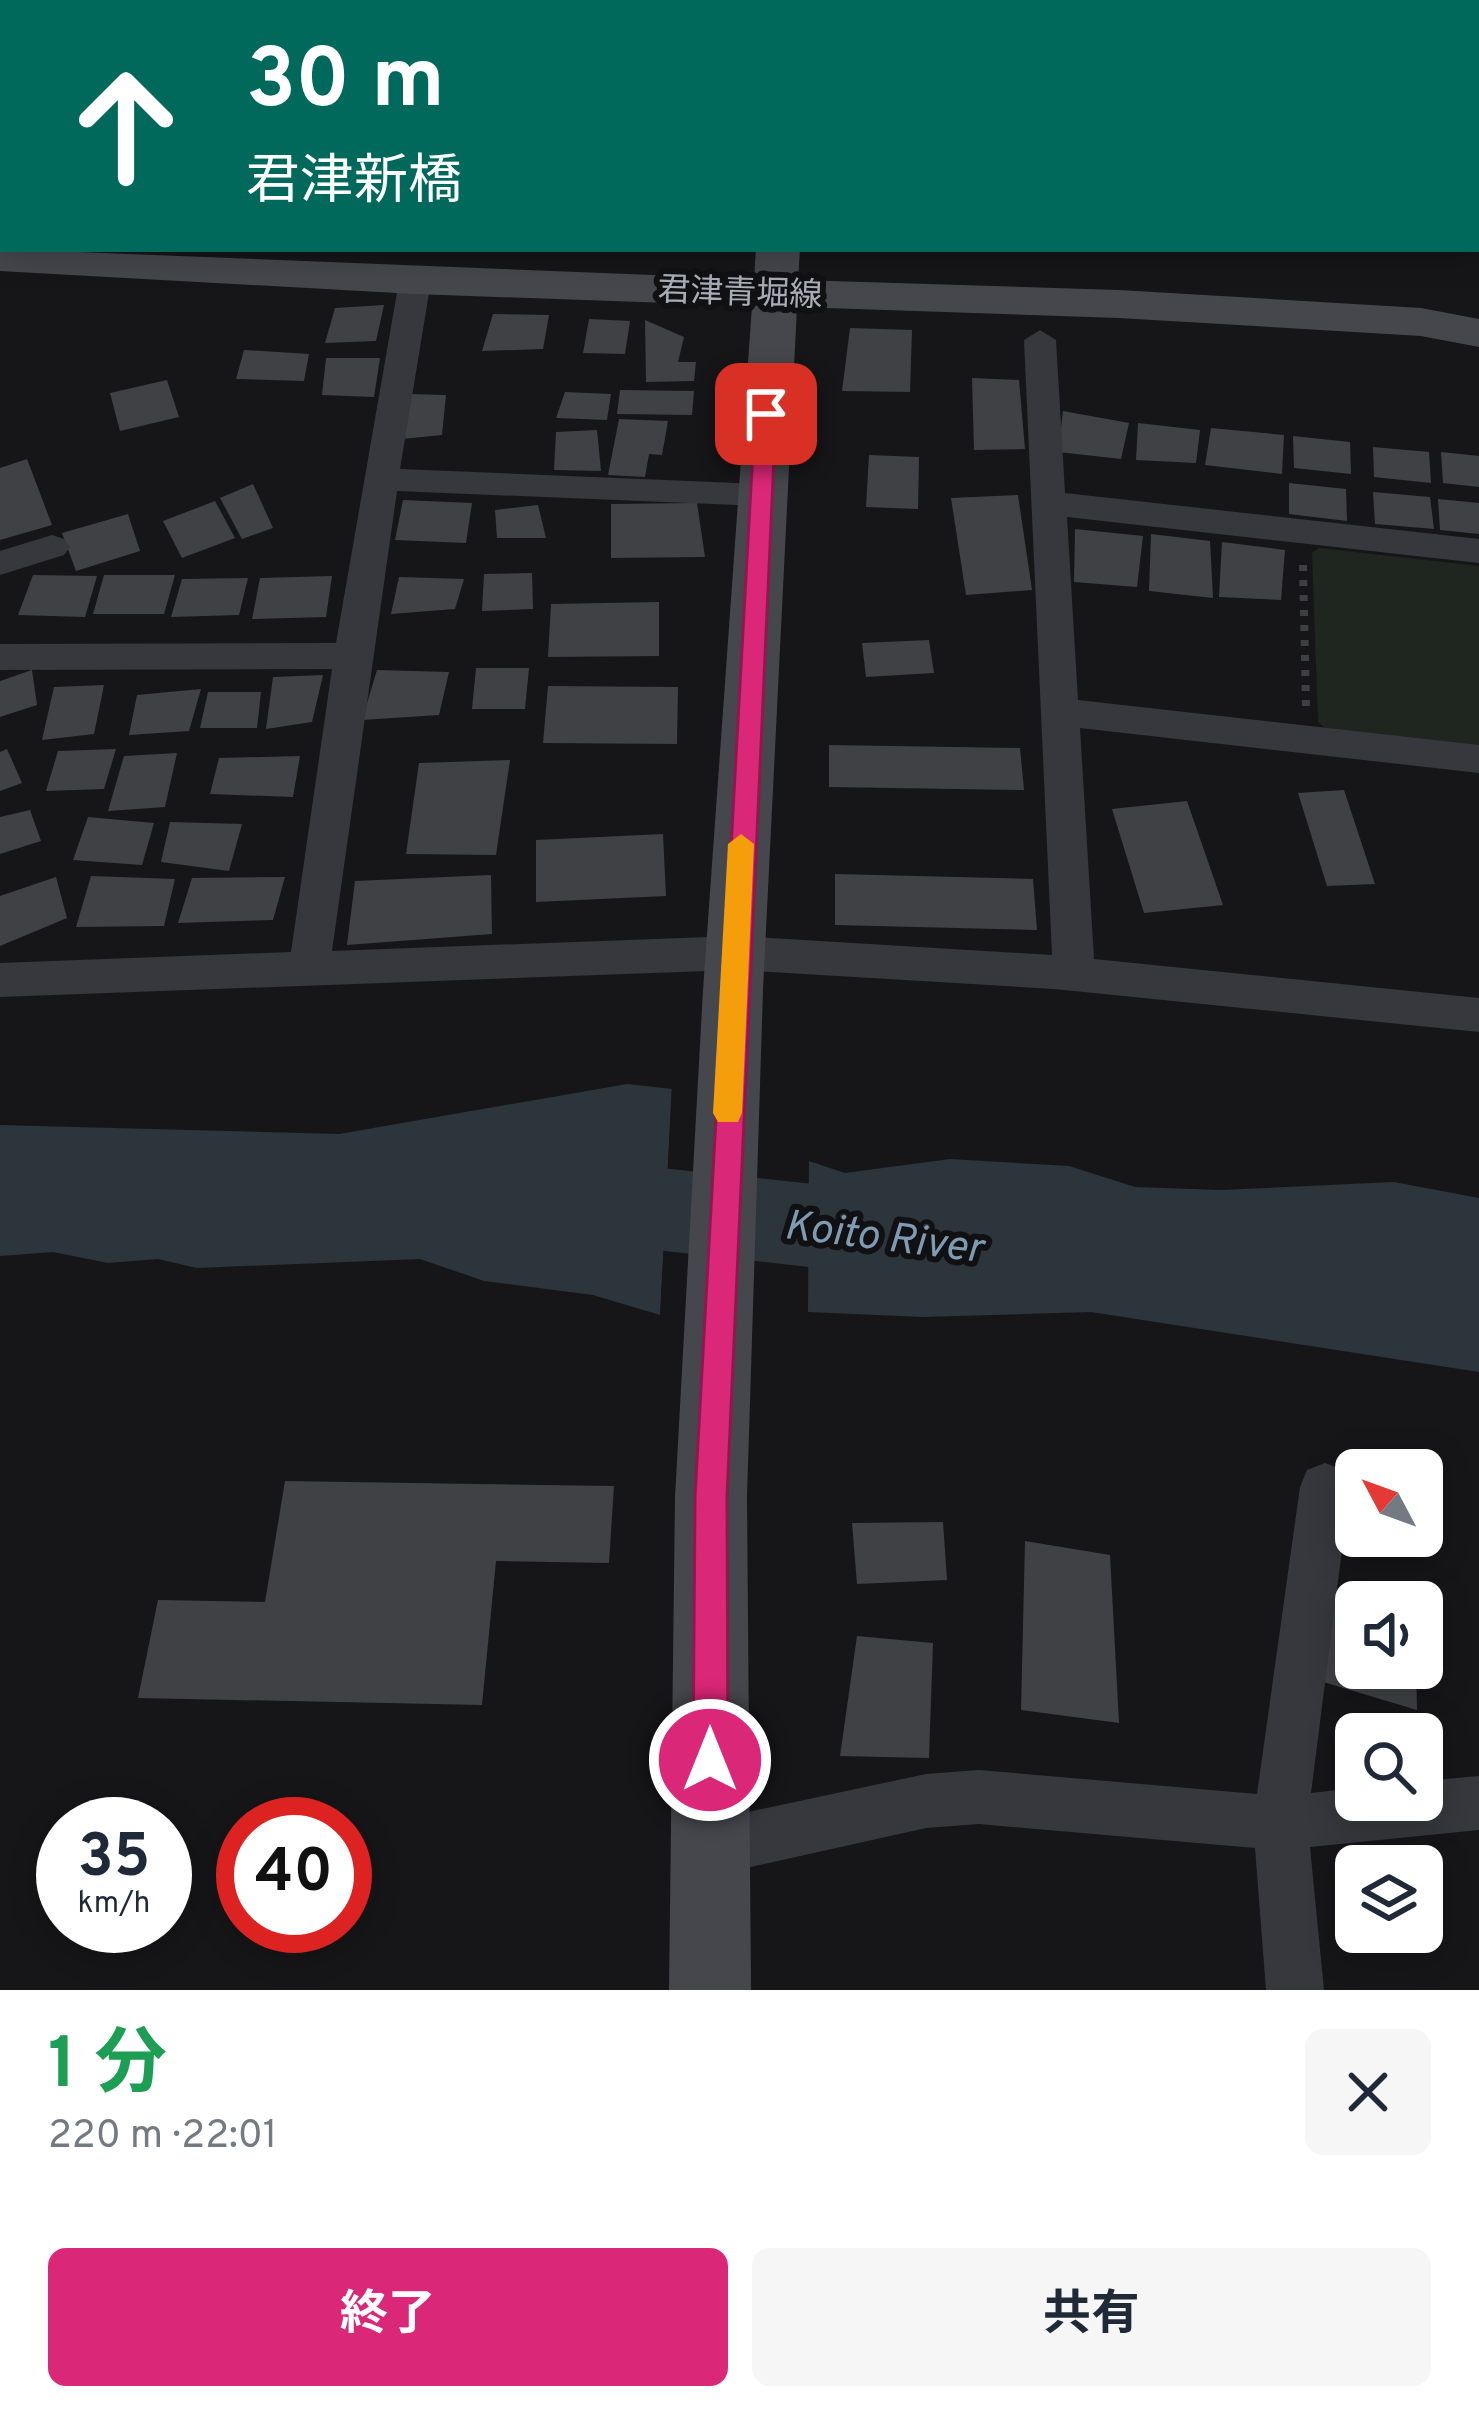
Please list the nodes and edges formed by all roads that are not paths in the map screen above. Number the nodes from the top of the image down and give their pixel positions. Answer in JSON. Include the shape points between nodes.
{"nodes":[{"id":1,"x":524,"y":252,"type":"edge"},
{"id":2,"x":0,"y":258,"type":"edge"},
{"id":3,"x":776,"y":267,"type":"edge"},
{"id":4,"x":416,"y":281,"type":"junction"},
{"id":5,"x":1479,"y":307,"type":"edge"},
{"id":6,"x":1479,"y":333,"type":"edge"},
{"id":7,"x":1040,"y":340,"type":"dead end"},
{"id":8,"x":380,"y":479,"type":"junction"},
{"id":9,"x":761,"y":495,"type":"junction"},
{"id":10,"x":1049,"y":503,"type":"junction"},
{"id":11,"x":52,"y":547,"type":"dead end"},
{"id":12,"x":1479,"y":551,"type":"edge"},
{"id":13,"x":0,"y":563,"type":"edge"},
{"id":14,"x":352,"y":656,"type":"junction"},
{"id":15,"x":0,"y":657,"type":"edge"},
{"id":16,"x":1060,"y":712,"type":"junction"},
{"id":17,"x":1479,"y":759,"type":"edge"},
{"id":18,"x":309,"y":971,"type":"junction"},
{"id":19,"x":734,"y":971,"type":"junction"},
{"id":20,"x":1074,"y":974,"type":"junction"},
{"id":21,"x":0,"y":980,"type":"edge"},
{"id":22,"x":1479,"y":1016,"type":"edge"},
{"id":23,"x":1325,"y":1487,"type":"dead end"},
{"id":24,"x":1479,"y":1803,"type":"edge"},
{"id":25,"x":1280,"y":1823,"type":"junction"},
{"id":26,"x":710,"y":1848,"type":"junction"},
{"id":27,"x":710,"y":1990,"type":"edge"},
{"id":28,"x":1295,"y":1990,"type":"edge"}],
"edges":[{"from":1,"to":3,"type":"main road","name":"君津青堀線"},
{"from":2,"to":4,"type":"main road","name":"君津青堀線"},
{"from":3,"to":4,"type":"main road","name":"君津青堀線"},
{"from":3,"to":5,"type":"main road","name":"君津青堀線","via":[[1289,283]]},
{"from":3,"to":6,"type":"main road","name":"君津青堀線"},
{"from":3,"to":9,"type":"main road"},
{"from":4,"to":8,"type":"street"},
{"from":7,"to":10,"type":"street"},
{"from":8,"to":9,"type":"street"},
{"from":8,"to":14,"type":"street"},
{"from":9,"to":19,"type":"main road"},
{"from":10,"to":12,"type":"street"},
{"from":10,"to":16,"type":"street"},
{"from":11,"to":13,"type":"street"},
{"from":14,"to":15,"type":"street"},
{"from":14,"to":18,"type":"street"},
{"from":16,"to":17,"type":"street"},
{"from":16,"to":20,"type":"street"},
{"from":18,"to":19,"type":"street"},
{"from":18,"to":21,"type":"street"},
{"from":19,"to":20,"type":"street"},
{"from":19,"to":26,"type":"main road","via":[[711,1497]]},
{"from":20,"to":22,"type":"street"},
{"from":23,"to":25,"type":"street"},
{"from":24,"to":25,"type":"street"},
{"from":25,"to":26,"type":"street","via":[[979,1797]]},
{"from":25,"to":28,"type":"street"},
{"from":26,"to":27,"type":"main road"}]}
